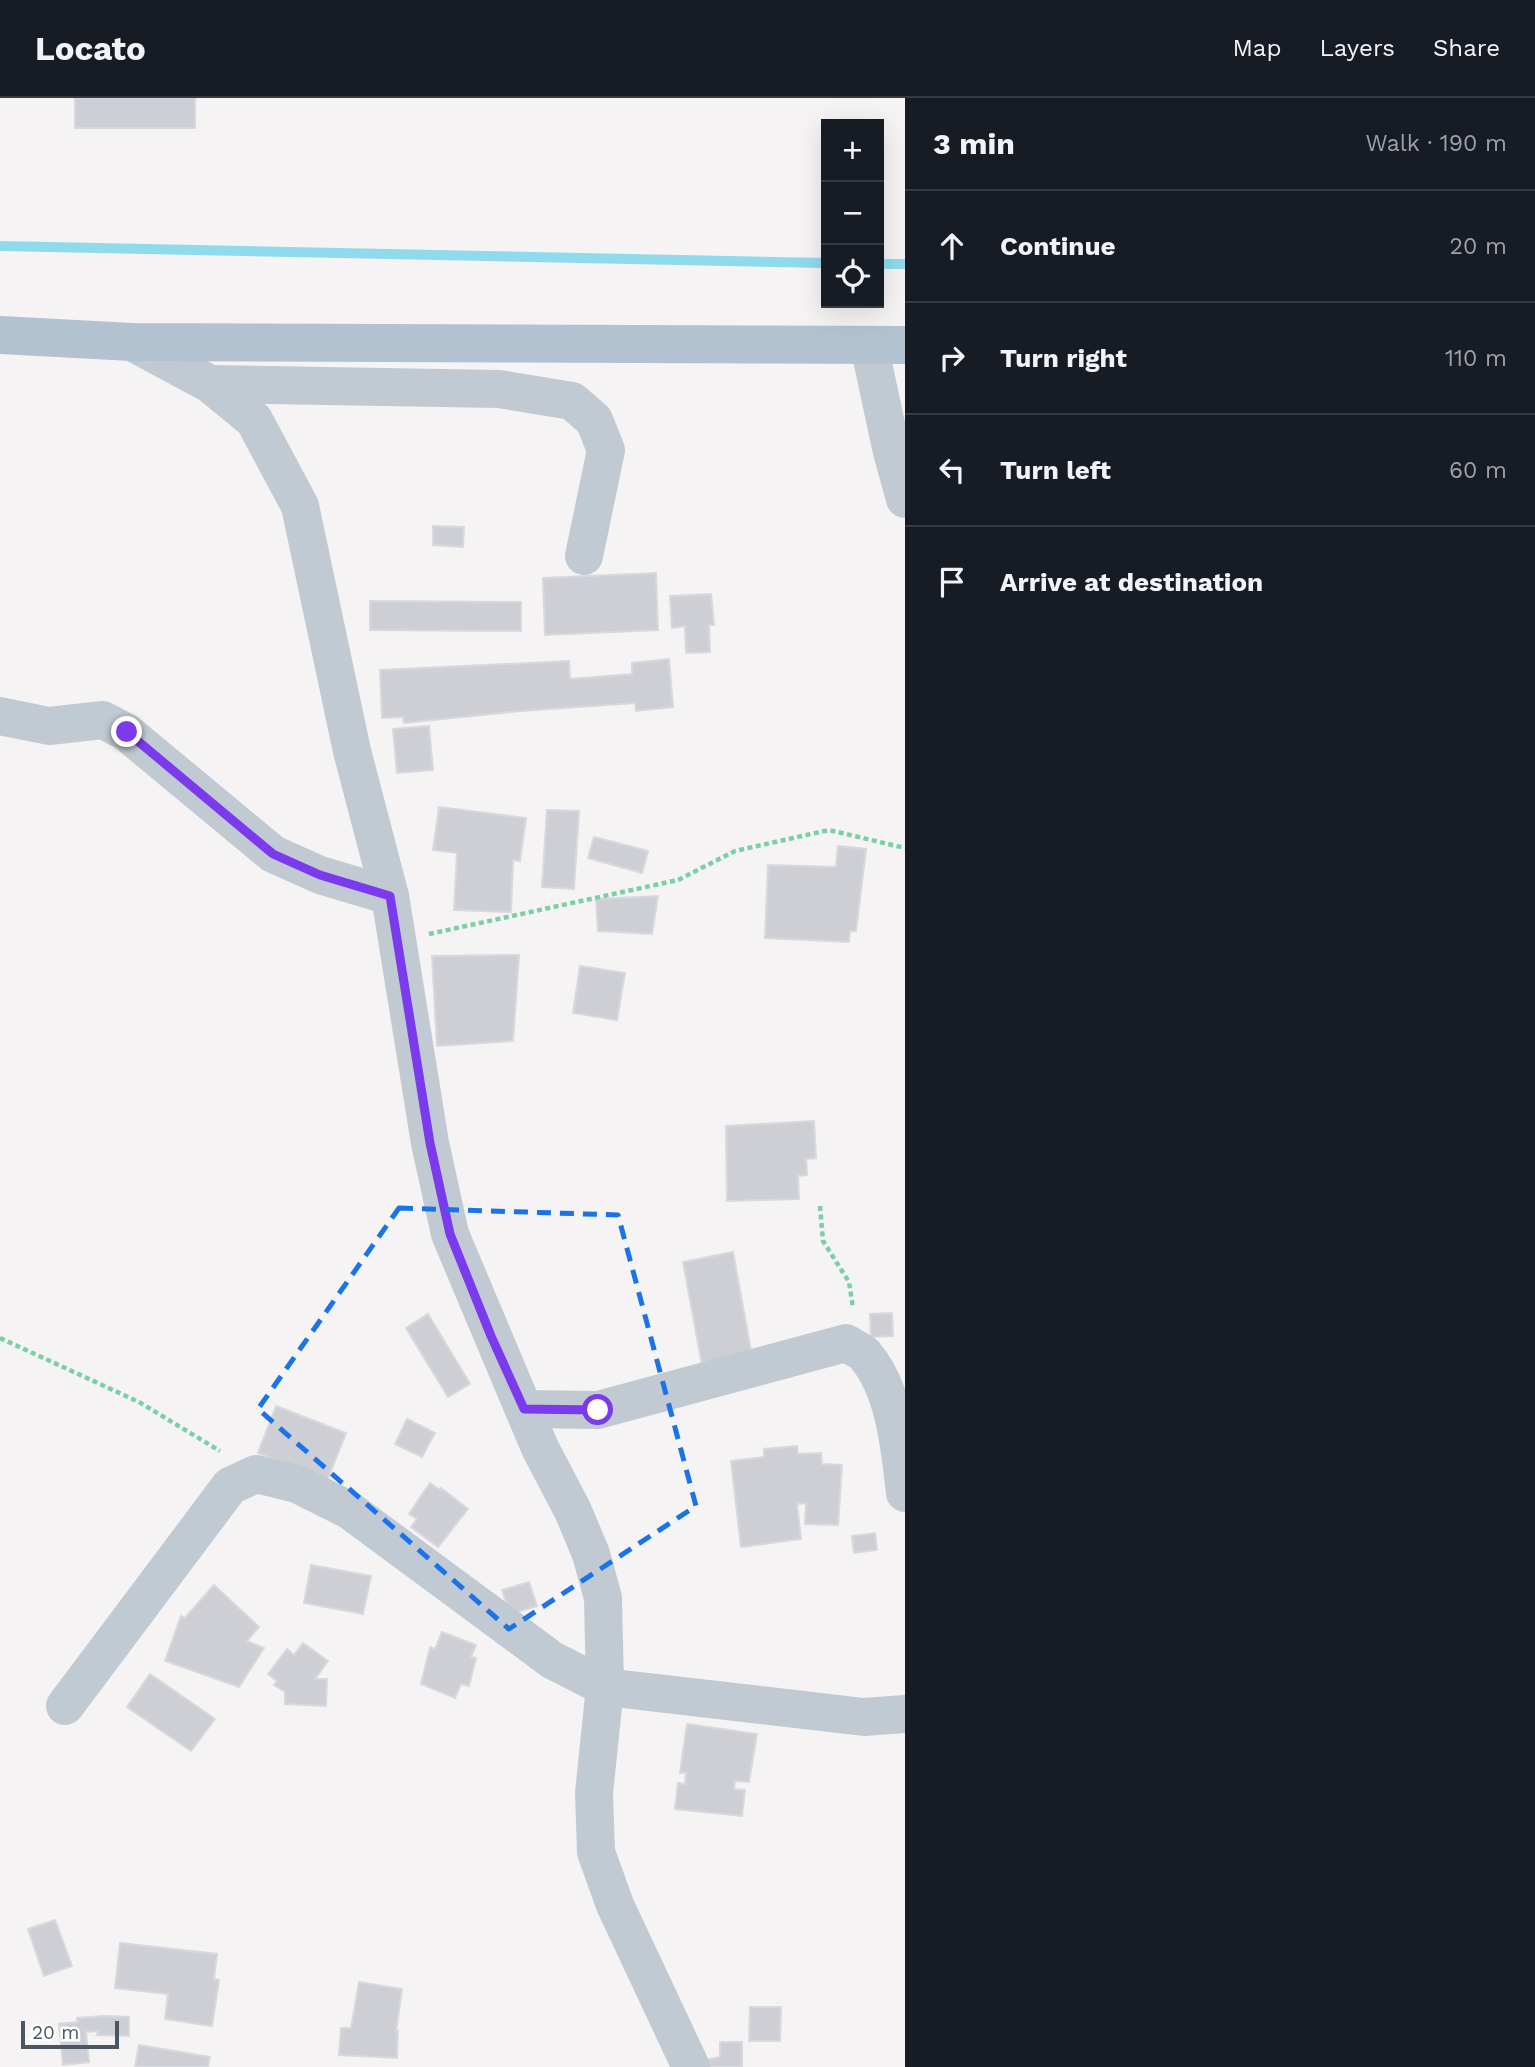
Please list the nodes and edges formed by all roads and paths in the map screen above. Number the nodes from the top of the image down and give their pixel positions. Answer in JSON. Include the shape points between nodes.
{"nodes":[{"id":1,"x":0,"y":335,"type":"edge"},
{"id":2,"x":132,"y":342,"type":"junction"},
{"id":3,"x":887,"y":345,"type":"edge"},
{"id":4,"x":210,"y":384,"type":"junction"},
{"id":5,"x":905,"y":499,"type":"edge"},
{"id":6,"x":584,"y":556,"type":"dead end"},
{"id":7,"x":0,"y":716,"type":"edge"},
{"id":8,"x":905,"y":848,"type":"edge"},
{"id":9,"x":390,"y":896,"type":"junction"},
{"id":10,"x":397,"y":941,"type":"junction"},
{"id":11,"x":820,"y":1206,"type":"dead end"},
{"id":12,"x":0,"y":1338,"type":"edge"},
{"id":13,"x":846,"y":1343,"type":"junction"},
{"id":14,"x":524,"y":1409,"type":"junction"},
{"id":15,"x":256,"y":1474,"type":"junction"},
{"id":16,"x":905,"y":1493,"type":"edge"},
{"id":17,"x":605,"y":1687,"type":"junction"},
{"id":18,"x":65,"y":1706,"type":"dead end"},
{"id":19,"x":905,"y":1714,"type":"edge"},
{"id":20,"x":691,"y":2067,"type":"edge"}],
"edges":[{"from":1,"to":2,"type":"main road"},
{"from":2,"to":3,"type":"main road"},
{"from":2,"to":4,"type":"street"},
{"from":3,"to":5,"type":"street","via":[[892,452]]},
{"from":4,"to":6,"type":"street","via":[[499,389],[572,401],[594,420],[606,450]]},
{"from":4,"to":9,"type":"street","via":[[254,420],[300,506],[352,751]]},
{"from":7,"to":9,"type":"street","via":[[49,726],[103,720],[127,732],[273,854],[320,875]]},
{"from":8,"to":10,"type":"path","via":[[829,830],[735,851],[678,880]]},
{"from":9,"to":10,"type":"street"},
{"from":10,"to":14,"type":"street","via":[[427,1130],[450,1234]]},
{"from":11,"to":13,"type":"path","via":[[823,1241],[849,1282],[853,1312]]},
{"from":12,"to":15,"type":"path","via":[[139,1402]]},
{"from":13,"to":14,"type":"street","via":[[598,1410]]},
{"from":13,"to":16,"type":"street","via":[[864,1354],[882,1384],[899,1439]]},
{"from":14,"to":17,"type":"street","via":[[591,1554],[603,1598]]},
{"from":15,"to":17,"type":"street","via":[[297,1484],[349,1510],[552,1660]]},
{"from":15,"to":18,"type":"street","via":[[230,1486]]},
{"from":17,"to":19,"type":"street","via":[[864,1717]]},
{"from":17,"to":20,"type":"street","via":[[594,1793],[596,1852],[615,1905]]}]}
